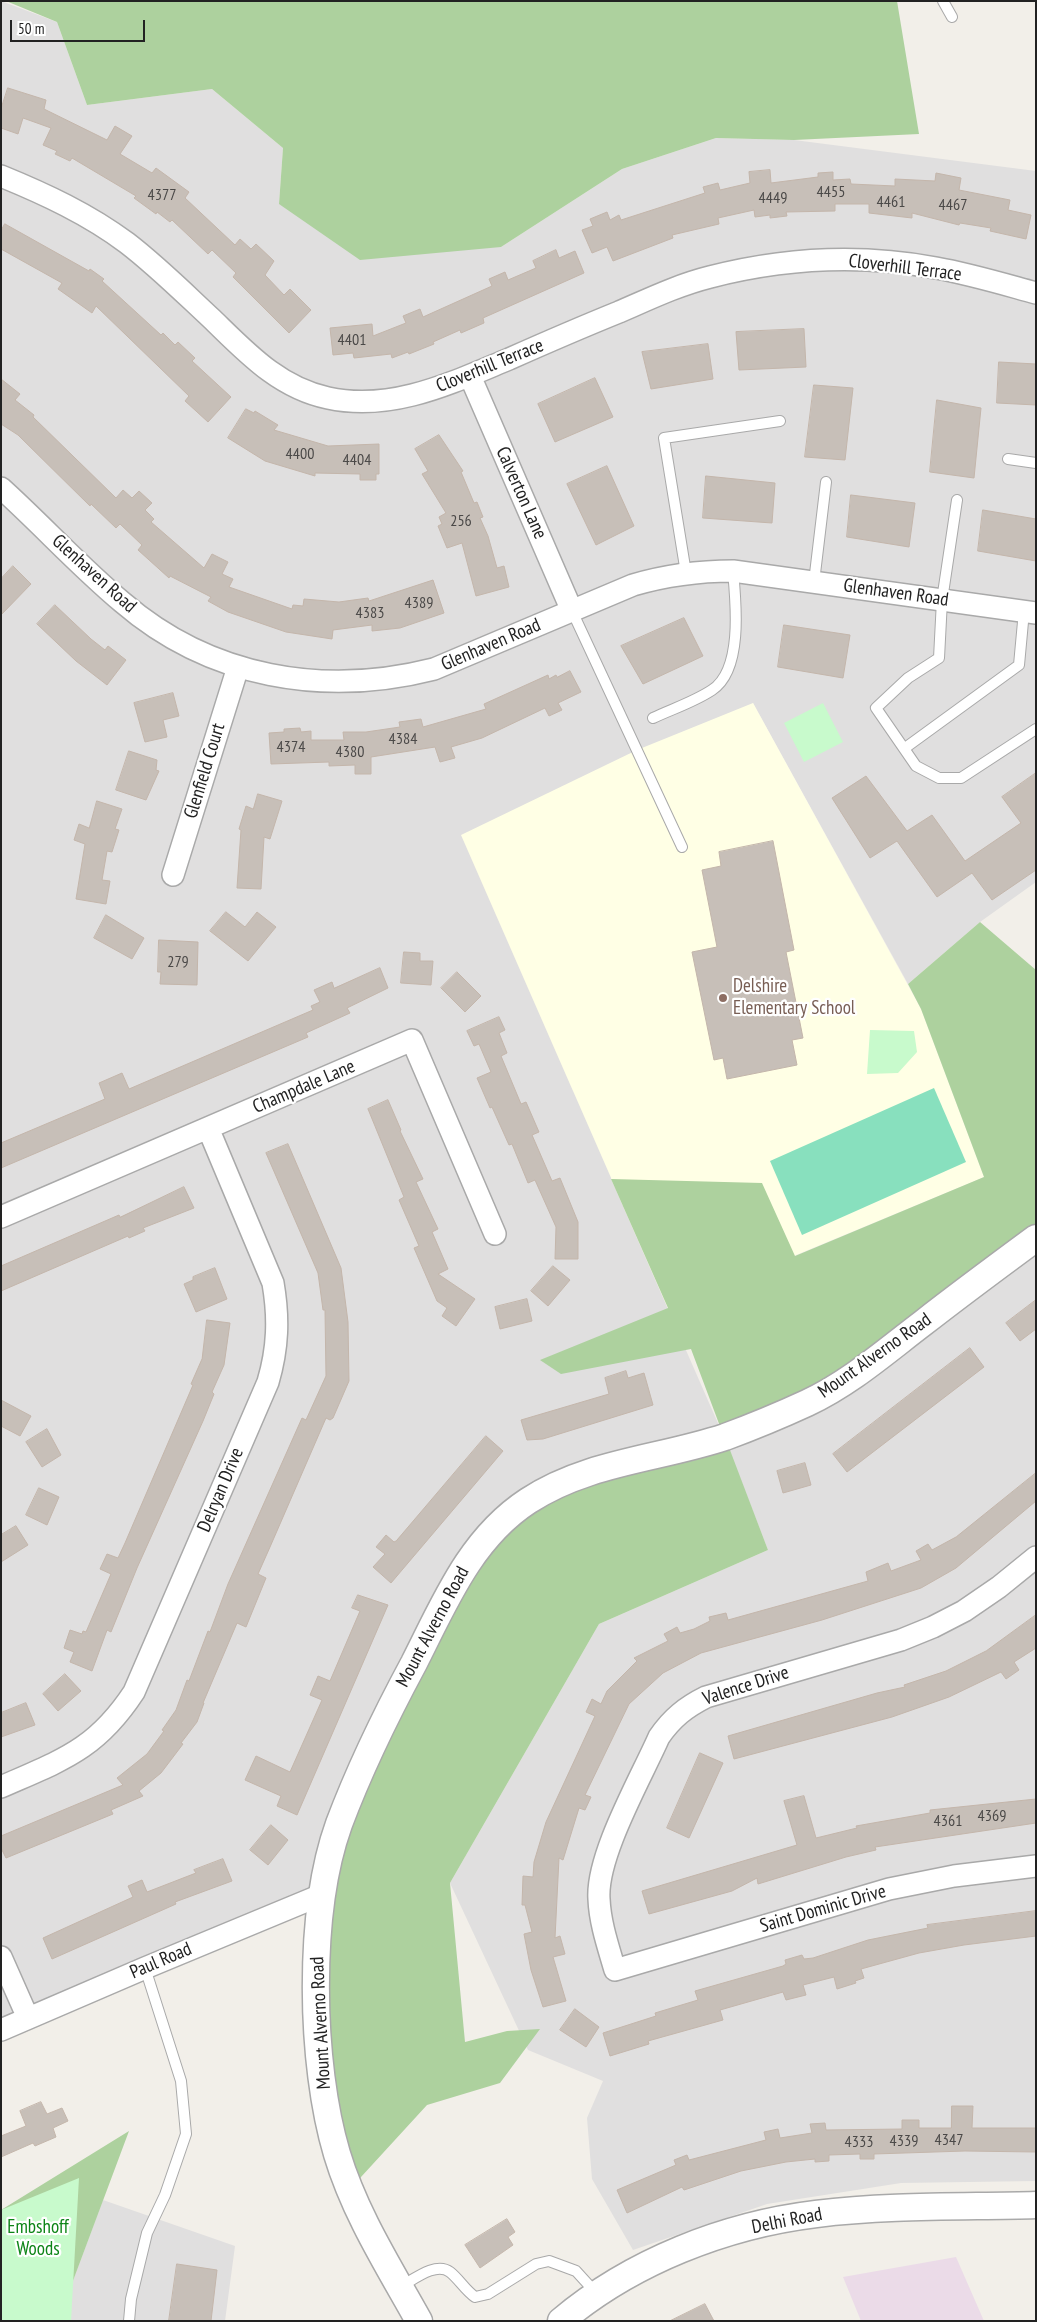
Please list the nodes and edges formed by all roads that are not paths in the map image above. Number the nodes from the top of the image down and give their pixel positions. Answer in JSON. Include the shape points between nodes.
{"nodes":[{"id":1,"x":943,"y":1,"type":"edge"},
{"id":2,"x":952,"y":17,"type":"dead end"},
{"id":3,"x":1,"y":176,"type":"edge"},
{"id":4,"x":1036,"y":293,"type":"edge"},
{"id":5,"x":470,"y":376,"type":"junction"},
{"id":6,"x":780,"y":421,"type":"dead end"},
{"id":7,"x":1008,"y":459,"type":"dead end"},
{"id":8,"x":1036,"y":463,"type":"edge"},
{"id":9,"x":826,"y":482,"type":"dead end"},
{"id":10,"x":957,"y":500,"type":"dead end"},
{"id":11,"x":6,"y":501,"type":"edge"},
{"id":12,"x":733,"y":571,"type":"junction"},
{"id":13,"x":686,"y":573,"type":"junction"},
{"id":14,"x":814,"y":582,"type":"junction"},
{"id":15,"x":942,"y":600,"type":"junction"},
{"id":16,"x":572,"y":611,"type":"junction"},
{"id":17,"x":1030,"y":612,"type":"edge"},
{"id":18,"x":238,"y":667,"type":"junction"},
{"id":19,"x":653,"y":718,"type":"dead end"},
{"id":20,"x":1036,"y":729,"type":"edge"},
{"id":21,"x":905,"y":748,"type":"junction"},
{"id":22,"x":682,"y":847,"type":"dead end"},
{"id":23,"x":173,"y":875,"type":"dead end"},
{"id":24,"x":208,"y":1128,"type":"junction"},
{"id":25,"x":1,"y":1217,"type":"edge"},
{"id":26,"x":495,"y":1234,"type":"dead end"},
{"id":27,"x":1036,"y":1238,"type":"edge"},
{"id":28,"x":1036,"y":1557,"type":"edge"},
{"id":29,"x":1,"y":1787,"type":"edge"},
{"id":30,"x":1036,"y":1866,"type":"edge"},
{"id":31,"x":321,"y":1895,"type":"junction"},
{"id":32,"x":1,"y":1957,"type":"edge"},
{"id":33,"x":144,"y":1968,"type":"junction"},
{"id":34,"x":615,"y":1970,"type":"joint"},
{"id":35,"x":28,"y":2018,"type":"junction"},
{"id":36,"x":1,"y":2030,"type":"edge"},
{"id":37,"x":1036,"y":2205,"type":"edge"},
{"id":38,"x":400,"y":2287,"type":"junction"},
{"id":39,"x":580,"y":2310,"type":"edge"},
{"id":40,"x":128,"y":2321,"type":"edge"},
{"id":41,"x":419,"y":2321,"type":"edge"}],
"edges":[{"from":1,"to":2,"type":"lane"},
{"from":3,"to":5,"type":"street","name":"Cloverhill Terrace","via":[[82,214],[125,242],[165,275],[259,364],[303,391],[334,400],[375,403],[400,399]]},
{"from":4,"to":5,"type":"street","name":"Cloverhill Terrace","via":[[936,268],[885,261],[825,260],[758,266],[668,291]]},
{"from":5,"to":16,"type":"street","name":"Calverton Lane"},
{"from":6,"to":13,"type":"lane","via":[[664,438]]},
{"from":7,"to":8,"type":"lane"},
{"from":9,"to":14,"type":"lane"},
{"from":10,"to":15,"type":"lane"},
{"from":11,"to":18,"type":"street","name":"Glenhaven Road","via":[[149,623],[184,645]]},
{"from":12,"to":13,"type":"street","name":"Glenhaven Road"},
{"from":12,"to":14,"type":"street","name":"Glenhaven Road"},
{"from":12,"to":19,"type":"lane","via":[[737,606],[727,674],[713,690]]},
{"from":13,"to":16,"type":"street","name":"Glenhaven Road","via":[[633,585]]},
{"from":14,"to":15,"type":"street","name":"Glenhaven Road"},
{"from":15,"to":17,"type":"street","name":"Glenhaven Road"},
{"from":15,"to":21,"type":"lane","via":[[939,658],[908,678],[876,708]]},
{"from":16,"to":18,"type":"street","name":"Glenhaven Road","via":[[434,669],[402,677],[319,682],[278,677]]},
{"from":16,"to":22,"type":"lane"},
{"from":17,"to":21,"type":"lane","via":[[1019,665]]},
{"from":18,"to":23,"type":"street","name":"Glenfield Court"},
{"from":20,"to":21,"type":"lane","via":[[961,778],[939,778],[916,766]]},
{"from":24,"to":25,"type":"street","name":"Champdale Lane"},
{"from":24,"to":26,"type":"street","name":"Champdale Lane","via":[[412,1040]]},
{"from":24,"to":29,"type":"street","name":"Delryan Drive","via":[[273,1283],[278,1333],[268,1382],[134,1692],[125,1706],[85,1747]]},
{"from":27,"to":31,"type":"street","name":"Mount Alverno Road","via":[[866,1368],[810,1402],[724,1437],[587,1473],[555,1485],[500,1523],[463,1569],[380,1726],[338,1827]]},
{"from":28,"to":34,"type":"street","name":"Valence Drive","via":[[964,1611],[933,1627],[901,1640],[706,1697],[685,1708],[668,1724],[655,1746],[603,1865],[598,1897],[601,1921]]},
{"from":30,"to":34,"type":"street","name":"Saint Dominic Drive","via":[[954,1876],[889,1889]]},
{"from":31,"to":33,"type":"street","name":"Paul Road"},
{"from":31,"to":38,"type":"street","name":"Mount Alverno Road","via":[[317,2013],[328,2115],[350,2189],[374,2242]]},
{"from":32,"to":35,"type":"street"},
{"from":33,"to":35,"type":"street","name":"Paul Road"},
{"from":33,"to":40,"type":"lane","via":[[180,2081],[186,2134],[165,2195],[147,2233]]},
{"from":35,"to":36,"type":"street","name":"Paul Road"},
{"from":37,"to":39,"type":"street","name":"Delhi Road","via":[[864,2209],[765,2223],[717,2236],[671,2254],[619,2279]]},
{"from":38,"to":39,"type":"lane","via":[[429,2271],[440,2269],[450,2271],[475,2297],[488,2294],[536,2264],[549,2260],[576,2272]]},
{"from":38,"to":41,"type":"street","name":"Mount Alverno Road"}]}
